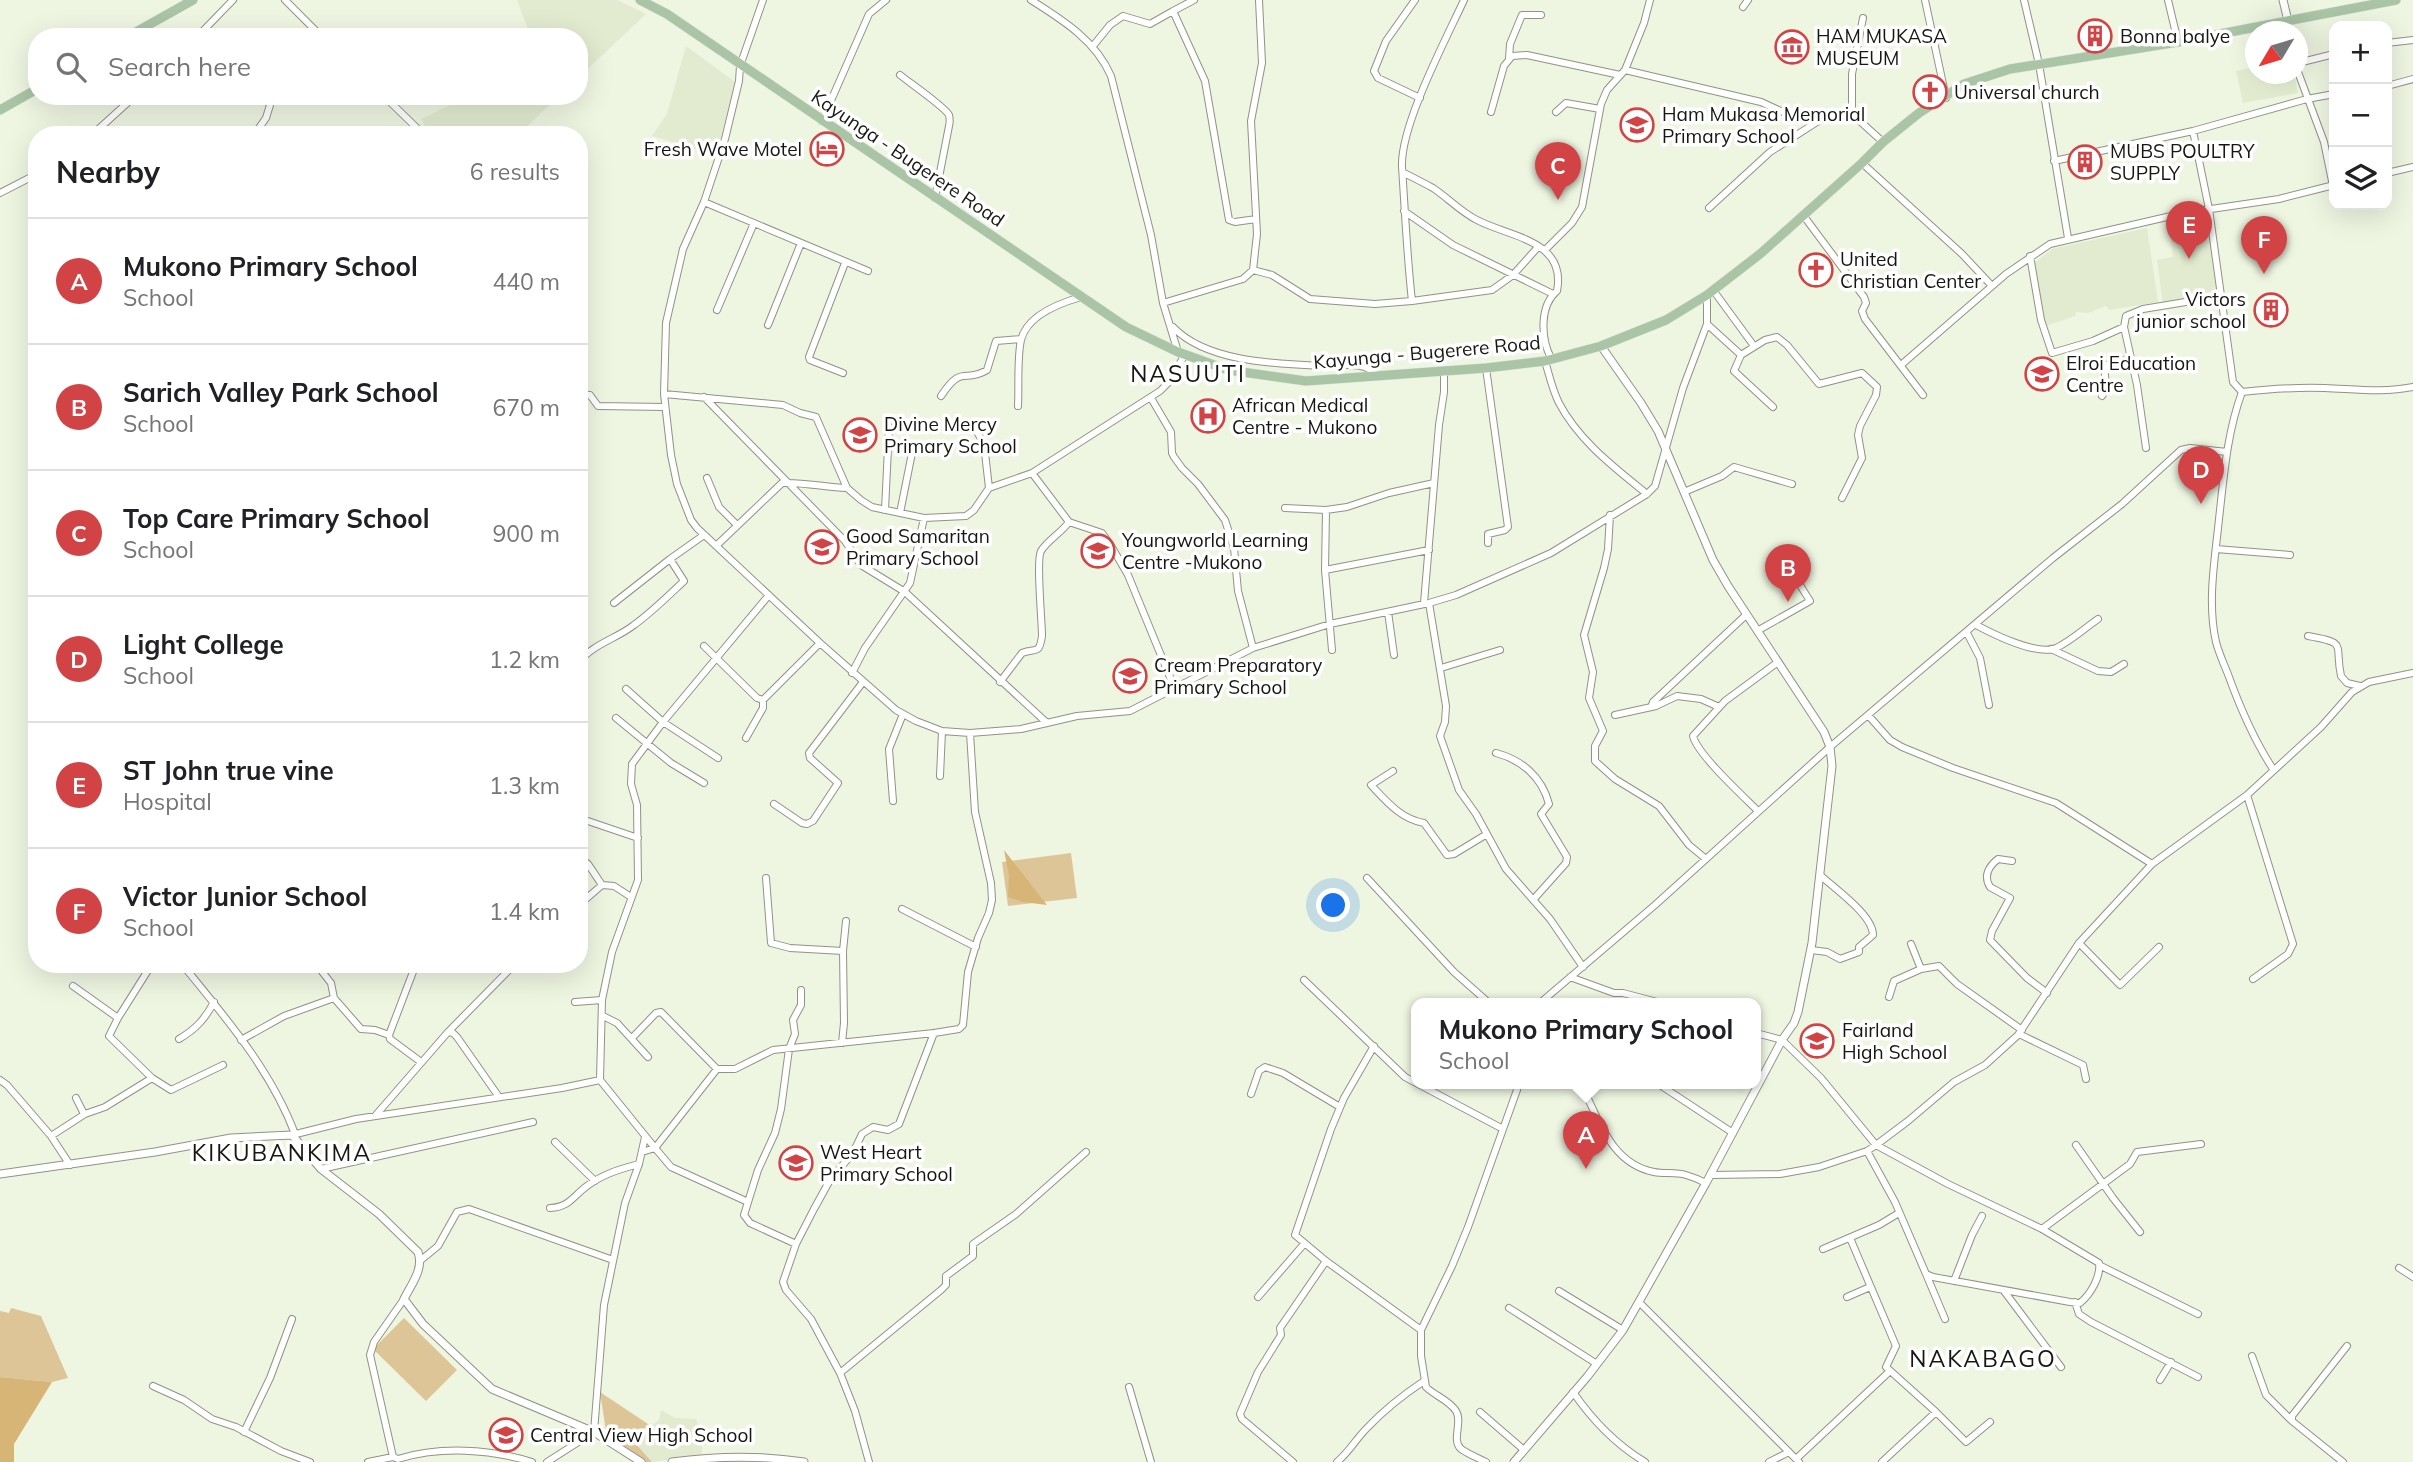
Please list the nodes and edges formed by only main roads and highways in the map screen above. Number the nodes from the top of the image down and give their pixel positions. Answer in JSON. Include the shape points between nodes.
{"nodes":[{"id":1,"x":193,"y":0,"type":"edge"},
{"id":2,"x":640,"y":0,"type":"edge"},
{"id":3,"x":2396,"y":0,"type":"edge"},
{"id":4,"x":2308,"y":22,"type":"edge"},
{"id":5,"x":143,"y":28,"type":"edge"},
{"id":6,"x":2245,"y":33,"type":"edge"},
{"id":7,"x":28,"y":94,"type":"edge"},
{"id":8,"x":0,"y":110,"type":"edge"}],
"edges":[{"from":1,"to":5,"type":"main road"},
{"from":2,"to":6,"type":"main road","name":"Kayunga - Bugerere Road","via":[[1126,327],[1228,370],[1306,381],[1486,368],[1601,346],[1666,320],[1710,293],[1883,142],[1964,84],[2010,69]]},
{"from":3,"to":4,"type":"main road","name":"Kayunga - Bugerere Road"},
{"from":7,"to":8,"type":"main road"}]}
